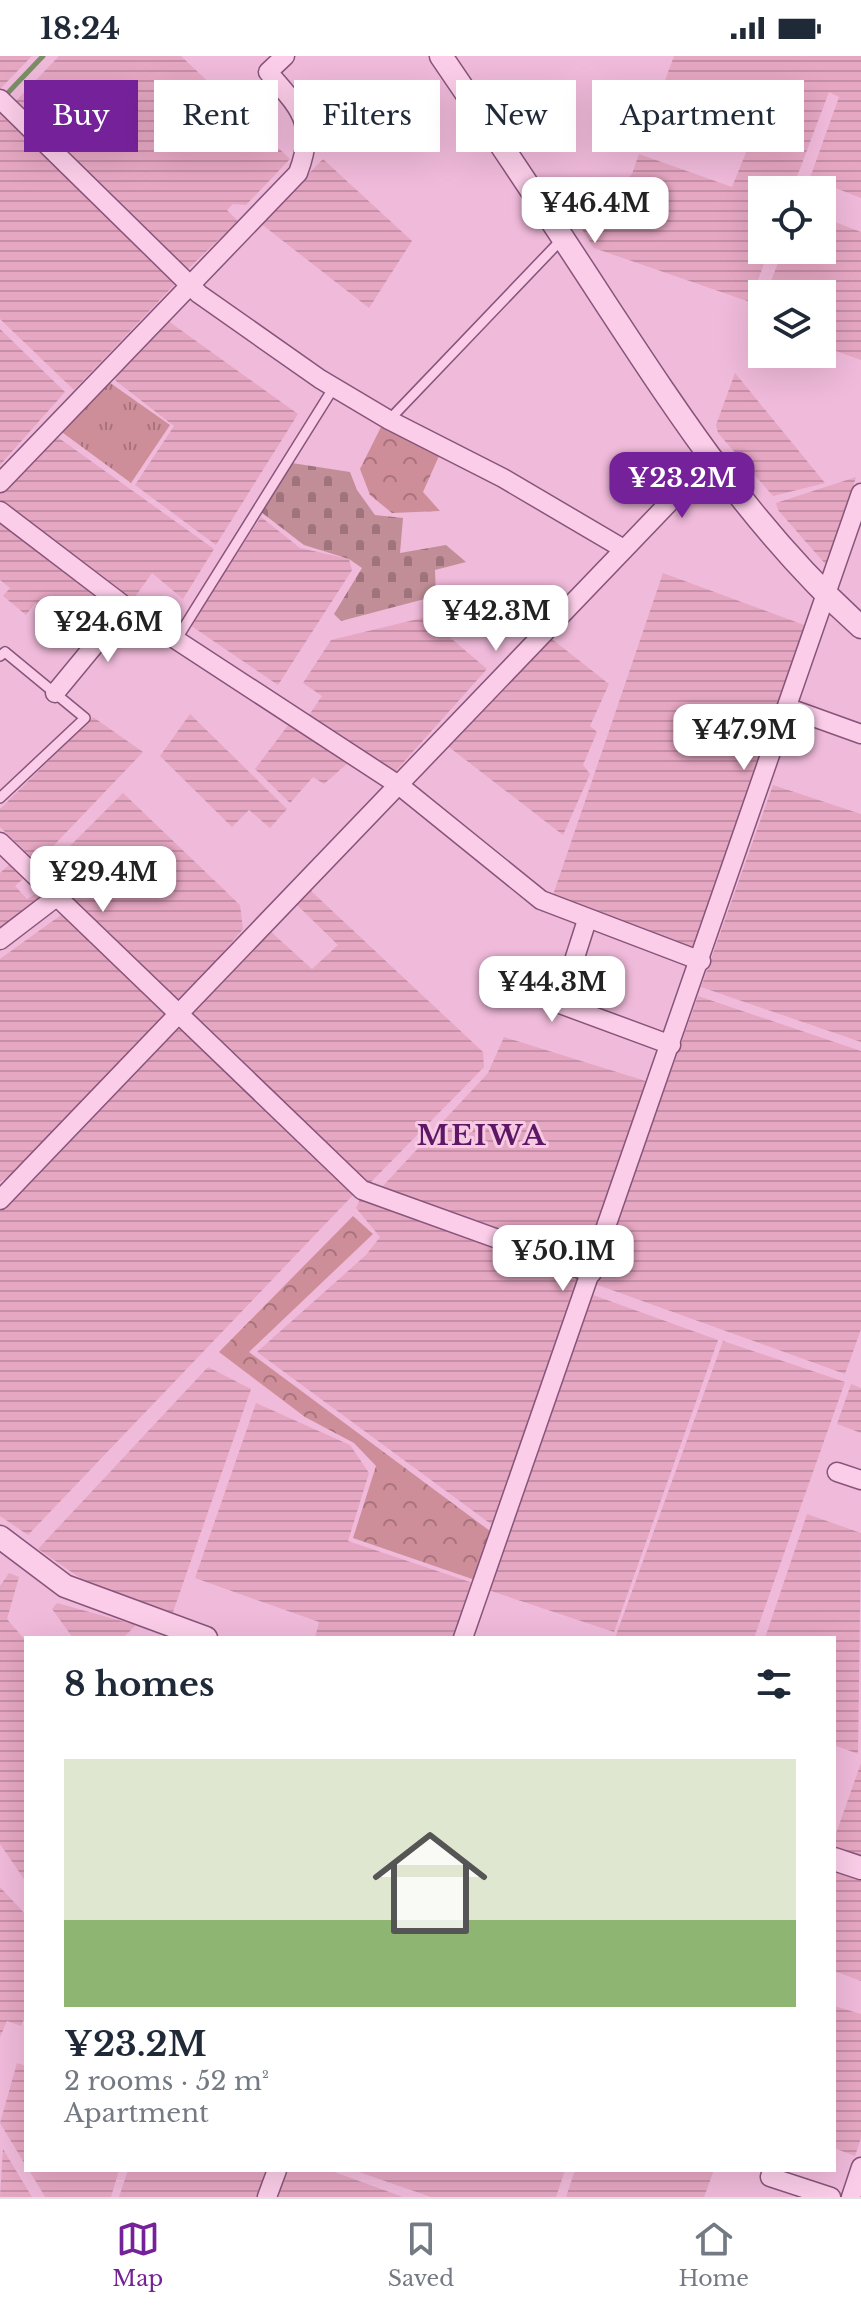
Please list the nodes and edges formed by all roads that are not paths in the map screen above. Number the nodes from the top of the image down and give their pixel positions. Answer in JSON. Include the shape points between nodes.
{"nodes":[{"id":1,"x":285,"y":56,"type":"edge"},
{"id":2,"x":441,"y":56,"type":"edge"},
{"id":3,"x":4,"y":104,"type":"edge"},
{"id":4,"x":563,"y":238,"type":"junction"},
{"id":5,"x":190,"y":283,"type":"junction"},
{"id":6,"x":334,"y":387,"type":"junction"},
{"id":7,"x":389,"y":420,"type":"junction"},
{"id":8,"x":710,"y":460,"type":"junction"},
{"id":9,"x":0,"y":483,"type":"edge"},
{"id":10,"x":861,"y":493,"type":"edge"},
{"id":11,"x":0,"y":511,"type":"edge"},
{"id":12,"x":622,"y":548,"type":"junction"},
{"id":13,"x":827,"y":597,"type":"junction"},
{"id":14,"x":126,"y":607,"type":"junction"},
{"id":15,"x":861,"y":627,"type":"edge"},
{"id":16,"x":176,"y":640,"type":"junction"},
{"id":17,"x":0,"y":656,"type":"edge"},
{"id":18,"x":55,"y":693,"type":"junction"},
{"id":19,"x":797,"y":711,"type":"dead end"},
{"id":20,"x":861,"y":734,"type":"edge"},
{"id":21,"x":400,"y":786,"type":"junction"},
{"id":22,"x":0,"y":798,"type":"edge"},
{"id":23,"x":0,"y":842,"type":"edge"},
{"id":24,"x":55,"y":898,"type":"junction"},
{"id":25,"x":587,"y":920,"type":"junction"},
{"id":26,"x":0,"y":940,"type":"edge"},
{"id":27,"x":701,"y":961,"type":"junction"},
{"id":28,"x":179,"y":1013,"type":"junction"},
{"id":29,"x":671,"y":1045,"type":"junction"},
{"id":30,"x":0,"y":1200,"type":"edge"},
{"id":31,"x":592,"y":1273,"type":"junction"},
{"id":32,"x":837,"y":1472,"type":"dead end"},
{"id":33,"x":861,"y":1480,"type":"edge"},
{"id":34,"x":0,"y":1537,"type":"edge"},
{"id":35,"x":201,"y":1636,"type":"edge"},
{"id":36,"x":464,"y":1636,"type":"edge"},
{"id":37,"x":836,"y":1860,"type":"edge"},
{"id":38,"x":861,"y":1868,"type":"edge"},
{"id":39,"x":861,"y":2167,"type":"edge"},
{"id":40,"x":276,"y":2172,"type":"edge"},
{"id":41,"x":771,"y":2172,"type":"edge"},
{"id":42,"x":267,"y":2197,"type":"edge"},
{"id":43,"x":831,"y":2197,"type":"edge"},
{"id":44,"x":851,"y":2197,"type":"edge"}],
"edges":[{"from":1,"to":5,"type":"street","via":[[268,72],[300,110],[308,130],[298,173]]},
{"from":2,"to":4,"type":"street"},
{"from":3,"to":5,"type":"street"},
{"from":4,"to":7,"type":"lane"},
{"from":4,"to":8,"type":"street"},
{"from":5,"to":6,"type":"street"},
{"from":5,"to":9,"type":"street"},
{"from":6,"to":7,"type":"street"},
{"from":6,"to":16,"type":"lane"},
{"from":7,"to":12,"type":"street","via":[[465,457]]},
{"from":8,"to":12,"type":"street"},
{"from":8,"to":13,"type":"street"},
{"from":10,"to":13,"type":"street"},
{"from":11,"to":14,"type":"street"},
{"from":12,"to":21,"type":"street"},
{"from":13,"to":15,"type":"street"},
{"from":13,"to":27,"type":"street"},
{"from":14,"to":16,"type":"street"},
{"from":14,"to":18,"type":"street"},
{"from":16,"to":21,"type":"street"},
{"from":17,"to":18,"type":"lane","via":[[5,652]]},
{"from":18,"to":22,"type":"lane","via":[[85,718]]},
{"from":19,"to":20,"type":"street"},
{"from":21,"to":25,"type":"street","via":[[541,900]]},
{"from":21,"to":28,"type":"street"},
{"from":23,"to":24,"type":"street"},
{"from":24,"to":26,"type":"street"},
{"from":24,"to":28,"type":"street"},
{"from":25,"to":27,"type":"street"},
{"from":25,"to":29,"type":"street","via":[[560,1004]]},
{"from":27,"to":29,"type":"street"},
{"from":28,"to":30,"type":"street"},
{"from":28,"to":31,"type":"street","via":[[362,1190]]},
{"from":29,"to":31,"type":"street"},
{"from":31,"to":36,"type":"street"},
{"from":32,"to":33,"type":"street"},
{"from":34,"to":35,"type":"street","via":[[65,1586]]},
{"from":37,"to":38,"type":"street"},
{"from":39,"to":44,"type":"street"},
{"from":40,"to":42,"type":"street"},
{"from":41,"to":43,"type":"street","via":[[770,2177]]}]}
